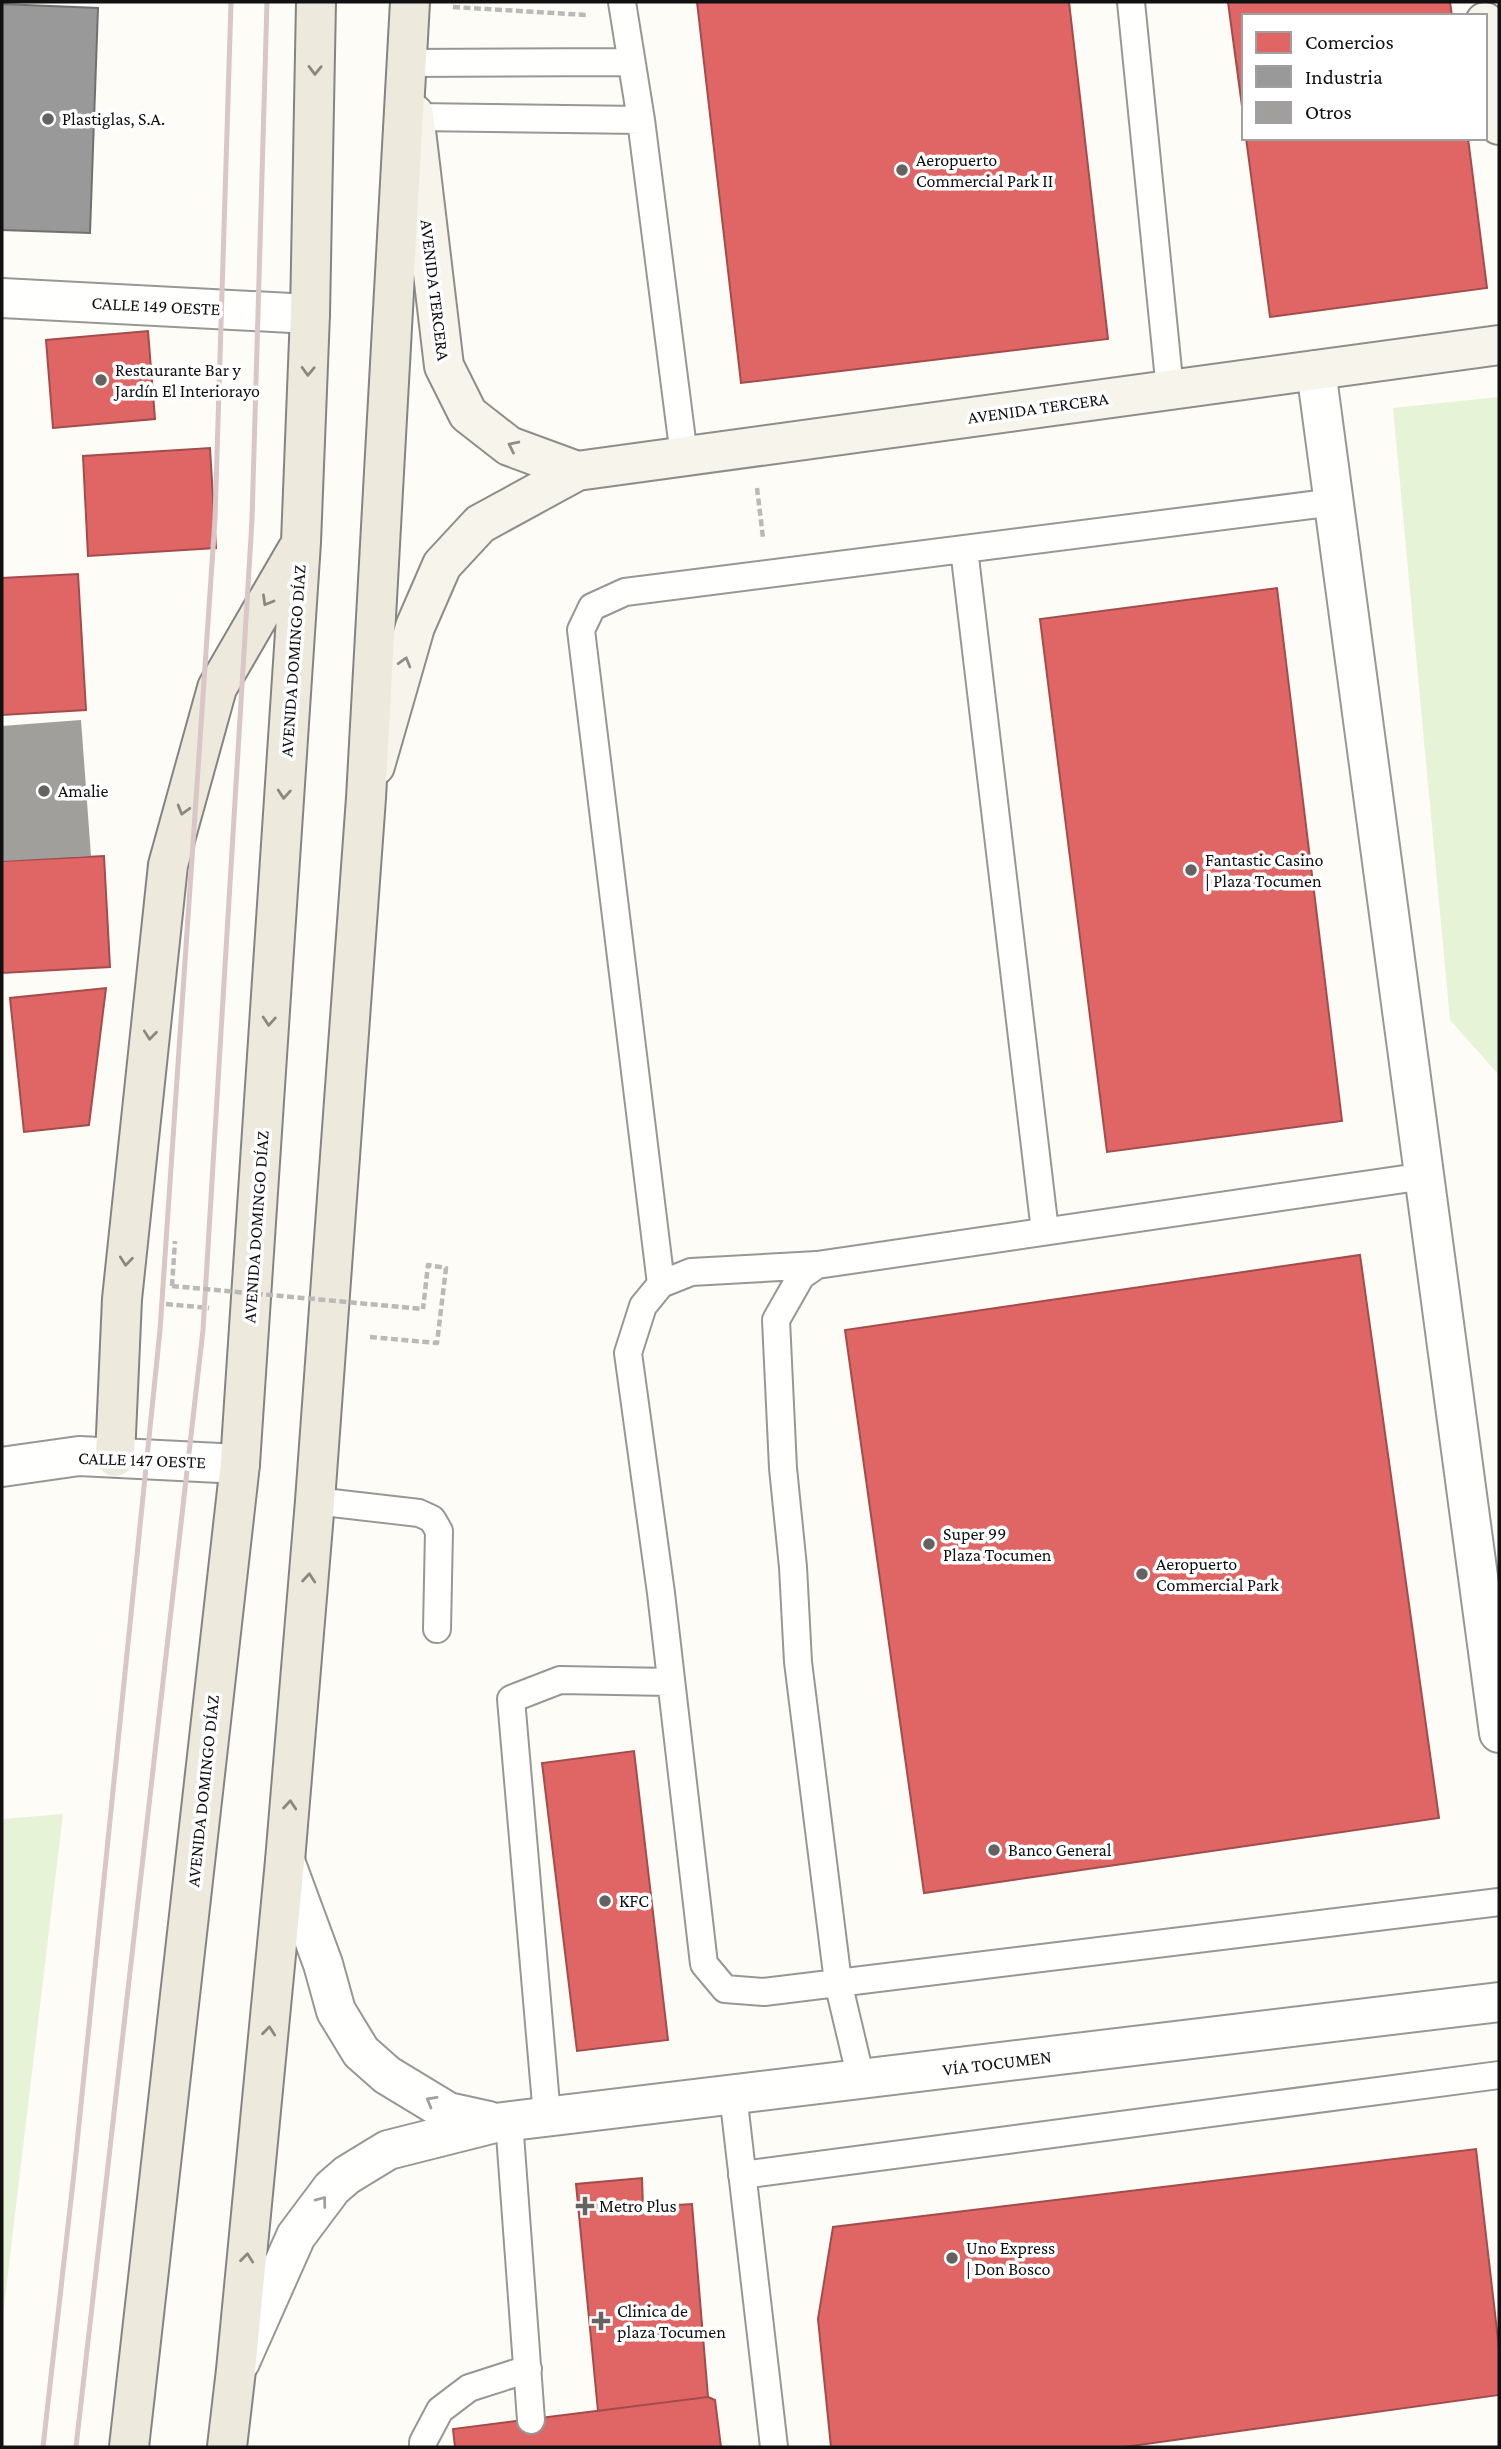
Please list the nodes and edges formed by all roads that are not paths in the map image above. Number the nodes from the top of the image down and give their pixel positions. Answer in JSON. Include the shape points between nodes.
{"nodes":[{"id":1,"x":316,"y":2,"type":"edge"},
{"id":2,"x":1131,"y":2,"type":"edge"},
{"id":3,"x":410,"y":3,"type":"edge"},
{"id":4,"x":623,"y":10,"type":"edge"},
{"id":5,"x":1487,"y":37,"type":"edge"},
{"id":6,"x":631,"y":62,"type":"junction"},
{"id":7,"x":407,"y":71,"type":"junction"},
{"id":8,"x":415,"y":117,"type":"junction"},
{"id":9,"x":640,"y":120,"type":"junction"},
{"id":10,"x":1499,"y":125,"type":"edge"},
{"id":11,"x":2,"y":299,"type":"edge"},
{"id":12,"x":310,"y":314,"type":"junction"},
{"id":13,"x":1499,"y":345,"type":"edge"},
{"id":14,"x":1316,"y":370,"type":"junction"},
{"id":15,"x":1170,"y":390,"type":"junction"},
{"id":16,"x":684,"y":456,"type":"junction"},
{"id":17,"x":577,"y":471,"type":"junction"},
{"id":18,"x":1335,"y":502,"type":"junction"},
{"id":19,"x":301,"y":542,"type":"junction"},
{"id":20,"x":964,"y":549,"type":"junction"},
{"id":21,"x":366,"y":798,"type":"junction"},
{"id":22,"x":1424,"y":1176,"type":"junction"},
{"id":23,"x":1045,"y":1231,"type":"junction"},
{"id":24,"x":817,"y":1265,"type":"junction"},
{"id":25,"x":660,"y":1284,"type":"junction"},
{"id":26,"x":115,"y":1457,"type":"junction"},
{"id":27,"x":240,"y":1464,"type":"junction"},
{"id":28,"x":2,"y":1468,"type":"edge"},
{"id":29,"x":315,"y":1501,"type":"junction"},
{"id":30,"x":438,"y":1629,"type":"dead end"},
{"id":31,"x":670,"y":1682,"type":"junction"},
{"id":32,"x":1499,"y":1733,"type":"edge"},
{"id":33,"x":285,"y":1861,"type":"junction"},
{"id":34,"x":1499,"y":1902,"type":"edge"},
{"id":35,"x":838,"y":1982,"type":"junction"},
{"id":36,"x":1499,"y":2002,"type":"edge"},
{"id":37,"x":1499,"y":2075,"type":"edge"},
{"id":38,"x":862,"y":2079,"type":"junction"},
{"id":39,"x":733,"y":2094,"type":"junction"},
{"id":40,"x":547,"y":2116,"type":"junction"},
{"id":41,"x":502,"y":2122,"type":"junction"},
{"id":42,"x":742,"y":2175,"type":"junction"},
{"id":43,"x":528,"y":2369,"type":"junction"},
{"id":44,"x":236,"y":2370,"type":"junction"},
{"id":45,"x":531,"y":2420,"type":"dead end"},
{"id":46,"x":130,"y":2447,"type":"edge"},
{"id":47,"x":226,"y":2447,"type":"edge"},
{"id":48,"x":423,"y":2447,"type":"edge"},
{"id":49,"x":774,"y":2447,"type":"edge"}],
"edges":[{"from":1,"to":12,"type":"main road","name":"AVENIDA DOMINGO DÍAZ","one_way":true},
{"from":2,"to":15,"type":"lane"},
{"from":3,"to":7,"type":"main road"},
{"from":4,"to":6,"type":"lane"},
{"from":5,"to":10,"type":"street"},
{"from":6,"to":7,"type":"lane"},
{"from":6,"to":9,"type":"lane"},
{"from":7,"to":8,"type":"street","name":"AVENIDA TERCERA"},
{"from":7,"to":21,"type":"main road"},
{"from":8,"to":9,"type":"lane"},
{"from":17,"to":8,"type":"street","name":"AVENIDA TERCERA","one_way":true,"via":[[509,446],[468,414],[444,366]]},
{"from":9,"to":16,"type":"lane"},
{"from":11,"to":12,"type":"street","name":"CALLE 149 OESTE"},
{"from":12,"to":19,"type":"main road","name":"AVENIDA DOMINGO DÍAZ","one_way":true},
{"from":13,"to":14,"type":"street","name":"AVENIDA TERCERA"},
{"from":14,"to":15,"type":"street","name":"AVENIDA TERCERA"},
{"from":14,"to":18,"type":"street"},
{"from":15,"to":16,"type":"street","name":"AVENIDA TERCERA"},
{"from":16,"to":17,"type":"street","name":"AVENIDA TERCERA"},
{"from":21,"to":17,"type":"street","name":"AVENIDA TERCERA","one_way":true,"via":[[415,626],[442,565],[480,524]]},
{"from":18,"to":20,"type":"lane"},
{"from":18,"to":22,"type":"street"},
{"from":19,"to":26,"type":"main road","one_way":true,"via":[[217,688],[168,866],[122,1299]]},
{"from":19,"to":27,"type":"main road","name":"AVENIDA DOMINGO DÍAZ","one_way":true},
{"from":20,"to":23,"type":"lane"},
{"from":20,"to":25,"type":"lane","via":[[625,592],[592,607],[581,631]]},
{"from":21,"to":29,"type":"main road"},
{"from":22,"to":23,"type":"lane"},
{"from":22,"to":32,"type":"street"},
{"from":23,"to":24,"type":"lane"},
{"from":24,"to":25,"type":"lane","via":[[691,1272]]},
{"from":24,"to":35,"type":"lane","via":[[801,1276],[776,1320],[799,1662]]},
{"from":25,"to":31,"type":"lane","via":[[642,1306],[628,1353]]},
{"from":26,"to":27,"type":"street","name":"CALLE 147 OESTE"},
{"from":26,"to":28,"type":"street","name":"CALLE 147 OESTE","via":[[79,1456]]},
{"from":27,"to":46,"type":"main road","name":"AVENIDA DOMINGO DÍAZ"},
{"from":29,"to":30,"type":"lane","via":[[419,1513],[432,1519],[439,1531]]},
{"from":33,"to":29,"type":"main road","one_way":true},
{"from":31,"to":35,"type":"lane","via":[[704,1964],[725,1989],[764,1992]]},
{"from":31,"to":40,"type":"lane","via":[[560,1680],[511,1699]]},
{"from":41,"to":33,"type":"street","one_way":true,"via":[[448,2112],[387,2076],[361,2052],[336,2011]]},
{"from":44,"to":33,"type":"main road","one_way":true},
{"from":34,"to":35,"type":"lane"},
{"from":35,"to":38,"type":"lane"},
{"from":36,"to":38,"type":"street","name":"VÍA TOCUMEN"},
{"from":37,"to":42,"type":"lane"},
{"from":38,"to":39,"type":"street","name":"VÍA TOCUMEN"},
{"from":39,"to":40,"type":"street","name":"VÍA TOCUMEN"},
{"from":39,"to":42,"type":"lane"},
{"from":40,"to":41,"type":"street","name":"VÍA TOCUMEN"},
{"from":41,"to":43,"type":"lane"},
{"from":44,"to":41,"type":"street","name":"VÍA TOCUMEN","one_way":true,"via":[[296,2236],[332,2188],[388,2150]]},
{"from":42,"to":49,"type":"lane"},
{"from":43,"to":45,"type":"lane"},
{"from":43,"to":48,"type":"lane","via":[[469,2388],[440,2410]]},
{"from":44,"to":47,"type":"main road"}]}
